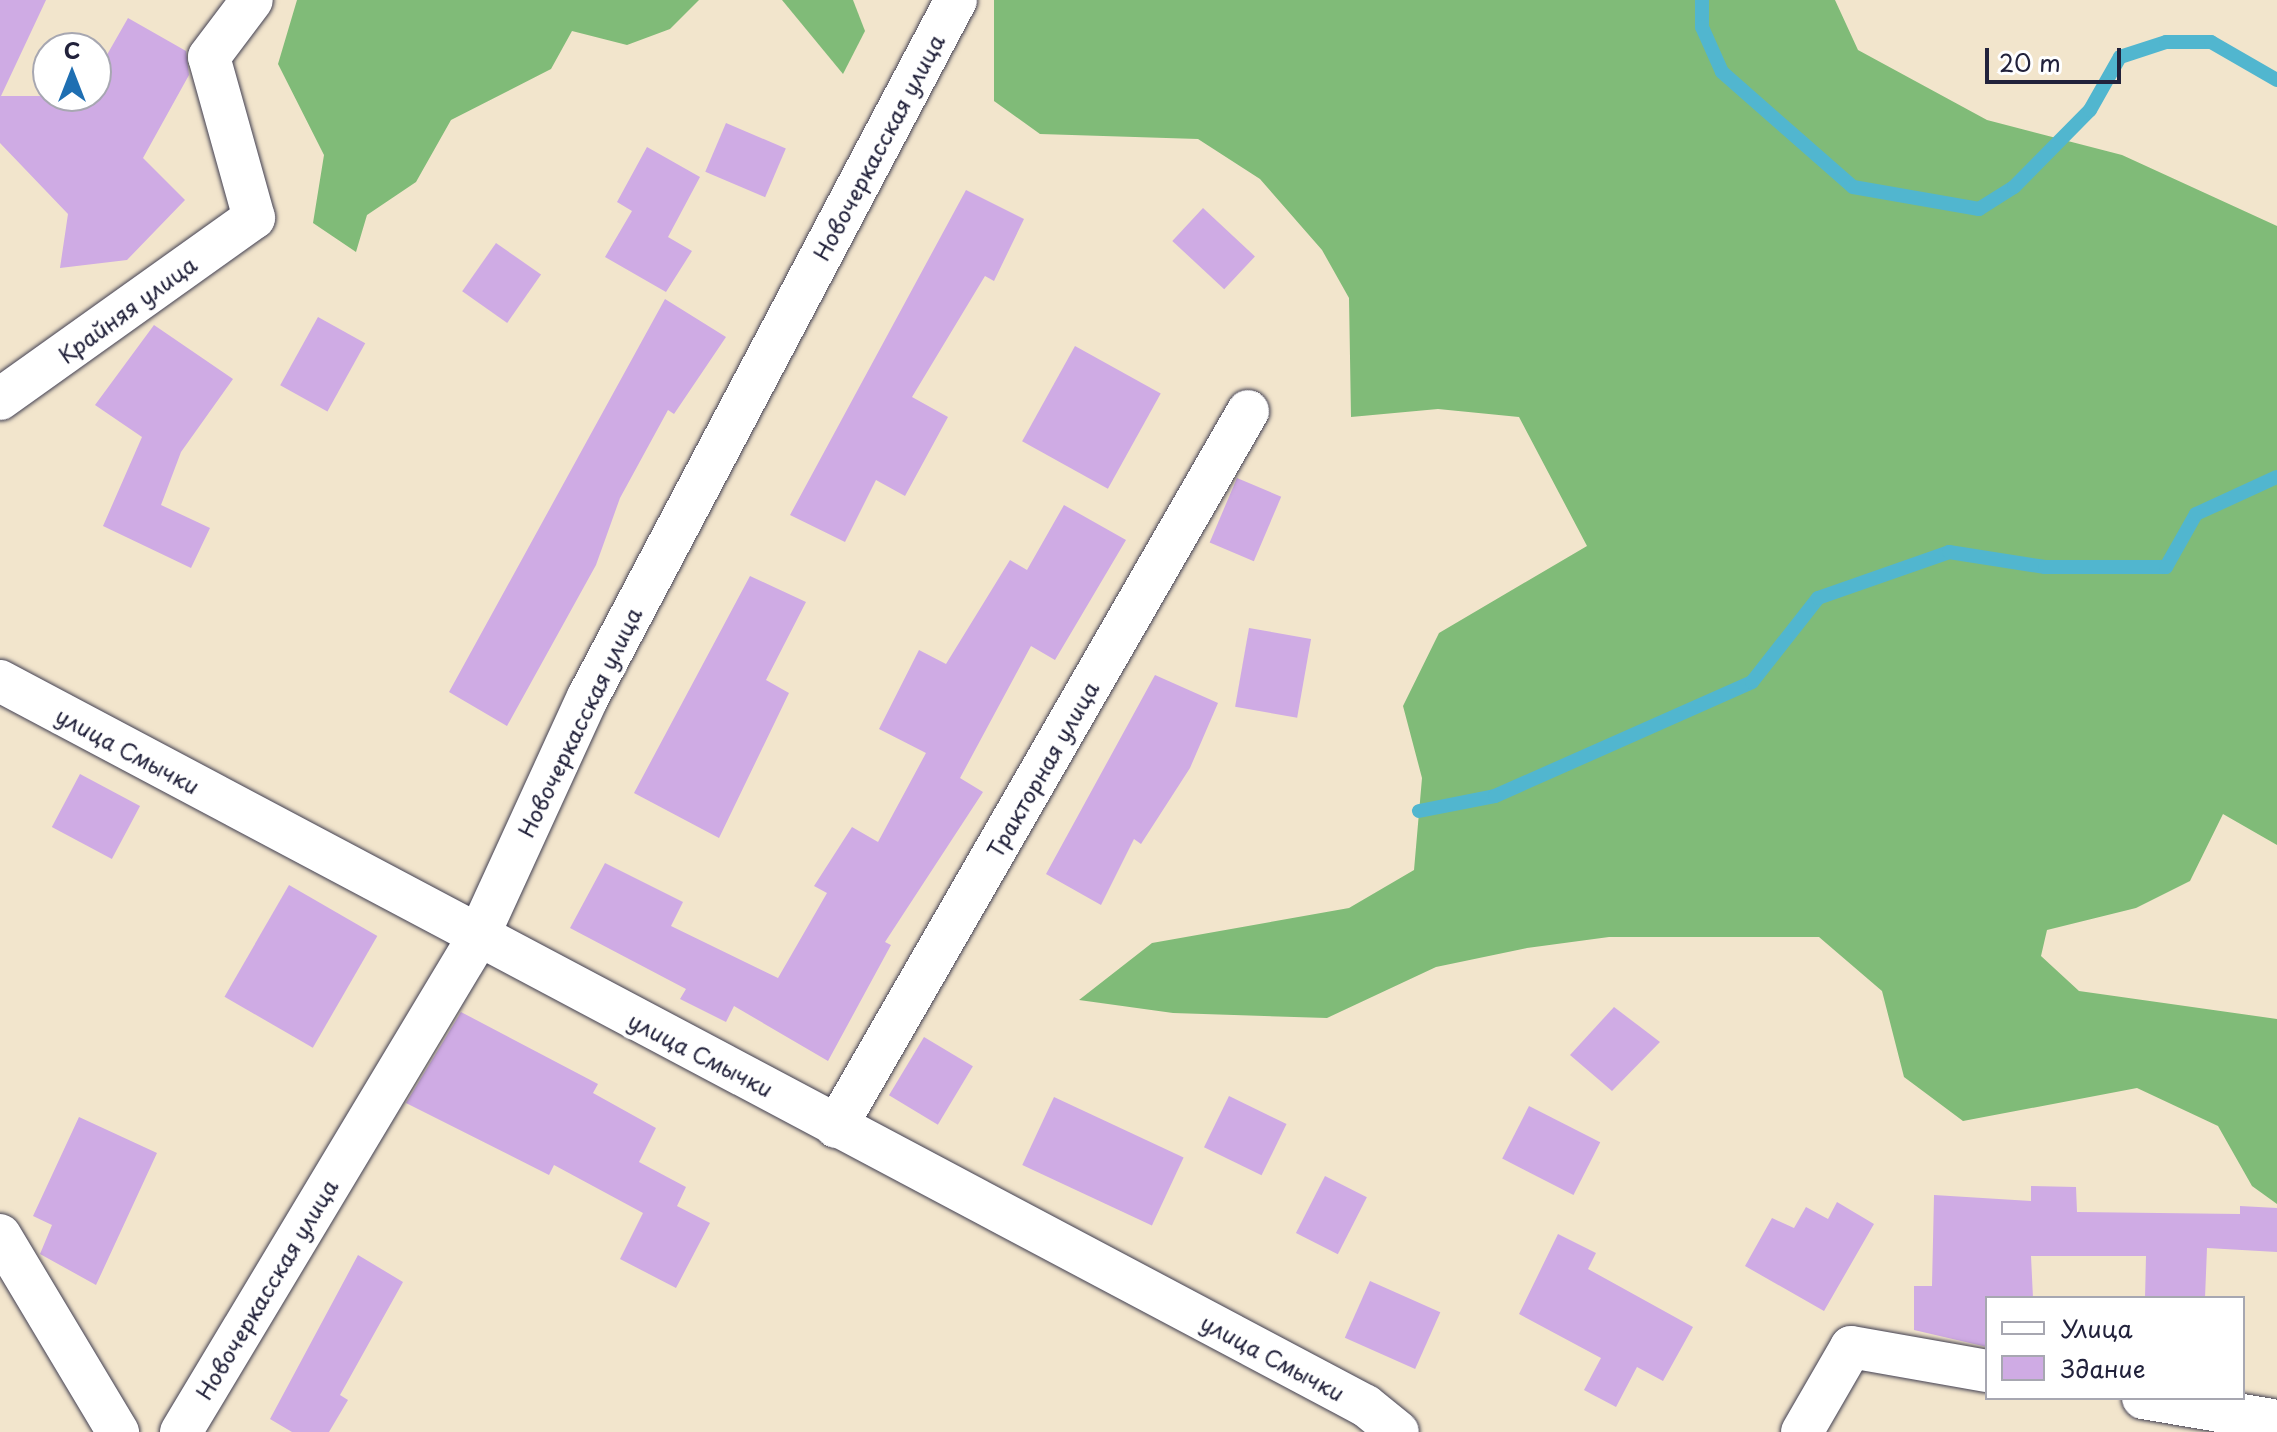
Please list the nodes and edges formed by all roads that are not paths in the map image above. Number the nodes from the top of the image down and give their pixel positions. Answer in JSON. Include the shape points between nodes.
{"nodes":[{"id":1,"x":252,"y":0,"type":"edge"},
{"id":2,"x":956,"y":0,"type":"edge"},
{"id":3,"x":0,"y":399,"type":"edge"},
{"id":4,"x":1248,"y":411,"type":"dead end"},
{"id":5,"x":0,"y":681,"type":"edge"},
{"id":6,"x":477,"y":939,"type":"junction"},
{"id":7,"x":836,"y":1127,"type":"junction"},
{"id":8,"x":0,"y":1235,"type":"edge"},
{"id":9,"x":1985,"y":1371,"type":"edge"},
{"id":10,"x":2155,"y":1400,"type":"edge"},
{"id":11,"x":1364,"y":1419,"type":"edge"},
{"id":12,"x":2277,"y":1421,"type":"edge"},
{"id":13,"x":118,"y":1432,"type":"edge"},
{"id":14,"x":181,"y":1432,"type":"edge"},
{"id":15,"x":1398,"y":1432,"type":"edge"},
{"id":16,"x":1802,"y":1432,"type":"edge"}],
"edges":[{"from":1,"to":3,"type":"street","name":"Крайняя улица","via":[[209,57],[254,218]]},
{"from":2,"to":6,"type":"street","name":"Новочеркасская улица","via":[[588,697]]},
{"from":4,"to":7,"type":"street","name":"Тракторная улица"},
{"from":5,"to":6,"type":"street","name":"улица Смычки"},
{"from":6,"to":7,"type":"street","name":"улица Смычки"},
{"from":6,"to":14,"type":"street","name":"Новочеркасская улица"},
{"from":7,"to":11,"type":"street","name":"улица Смычки"},
{"from":8,"to":13,"type":"street"},
{"from":9,"to":16,"type":"street","via":[[1851,1347]]},
{"from":10,"to":12,"type":"street"},
{"from":11,"to":15,"type":"street","name":"улица Смычки"}]}
